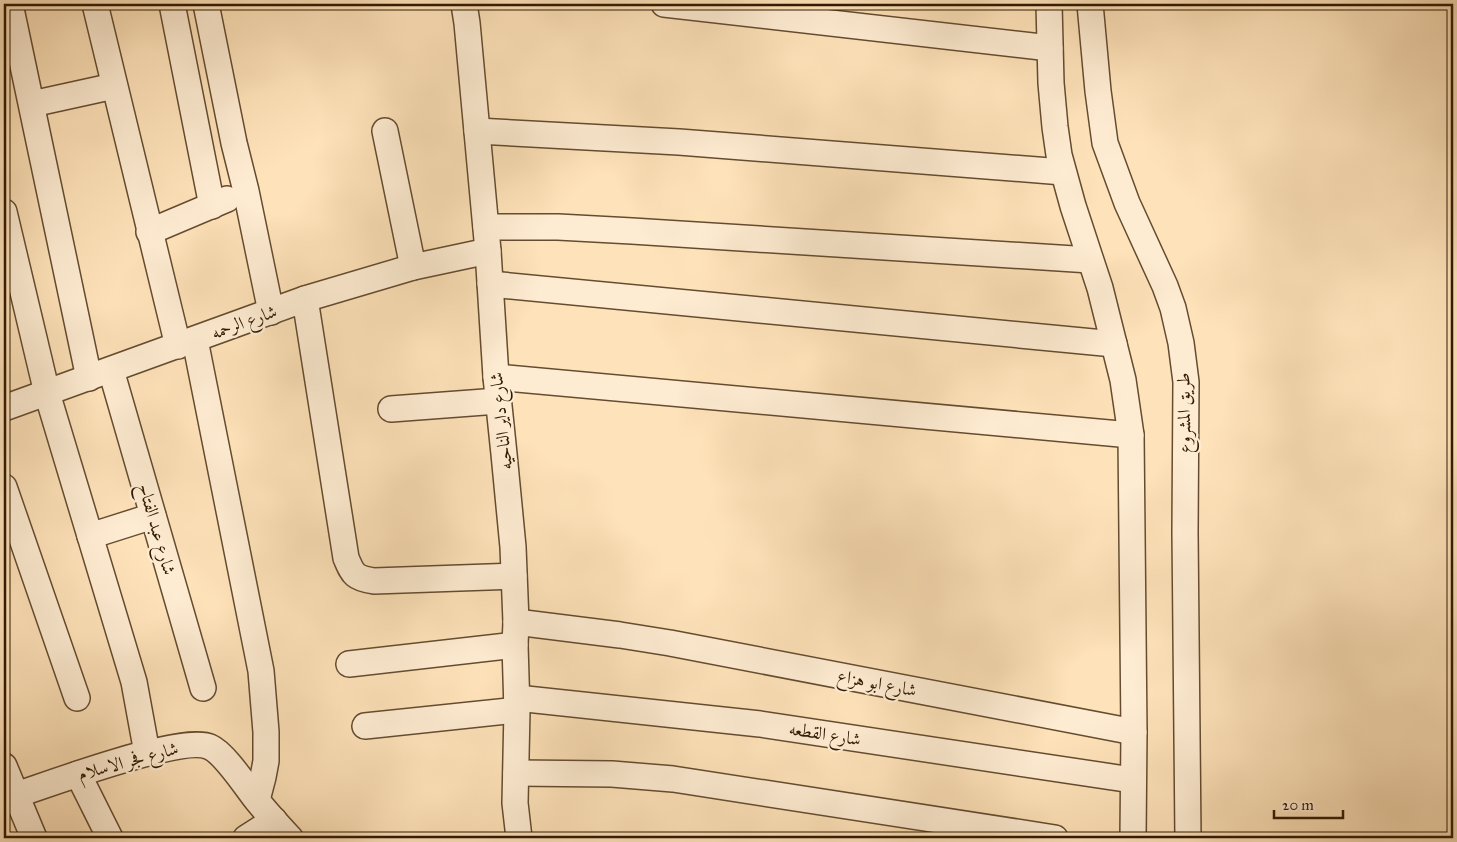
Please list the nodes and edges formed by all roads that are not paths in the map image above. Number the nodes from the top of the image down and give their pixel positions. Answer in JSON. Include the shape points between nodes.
{"nodes":[{"id":1,"x":10,"y":4,"type":"edge"},
{"id":2,"x":95,"y":4,"type":"edge"},
{"id":3,"x":172,"y":4,"type":"edge"},
{"id":4,"x":206,"y":4,"type":"edge"},
{"id":5,"x":464,"y":4,"type":"edge"},
{"id":6,"x":664,"y":4,"type":"edge"},
{"id":7,"x":1049,"y":4,"type":"edge"},
{"id":8,"x":1090,"y":4,"type":"edge"},
{"id":9,"x":1050,"y":48,"type":"junction"},
{"id":10,"x":114,"y":86,"type":"junction"},
{"id":11,"x":32,"y":104,"type":"junction"},
{"id":12,"x":477,"y":131,"type":"junction"},
{"id":13,"x":385,"y":132,"type":"dead end"},
{"id":14,"x":1063,"y":172,"type":"junction"},
{"id":15,"x":246,"y":191,"type":"junction"},
{"id":16,"x":212,"y":206,"type":"junction"},
{"id":17,"x":4,"y":212,"type":"edge"},
{"id":18,"x":150,"y":232,"type":"junction"},
{"id":19,"x":487,"y":239,"type":"junction"},
{"id":20,"x":1090,"y":260,"type":"junction"},
{"id":21,"x":413,"y":268,"type":"junction"},
{"id":22,"x":490,"y":284,"type":"junction"},
{"id":23,"x":305,"y":299,"type":"junction"},
{"id":24,"x":271,"y":312,"type":"junction"},
{"id":25,"x":186,"y":343,"type":"junction"},
{"id":26,"x":1114,"y":344,"type":"junction"},
{"id":27,"x":100,"y":374,"type":"junction"},
{"id":28,"x":497,"y":389,"type":"junction"},
{"id":29,"x":47,"y":393,"type":"junction"},
{"id":30,"x":5,"y":401,"type":"edge"},
{"id":31,"x":391,"y":409,"type":"dead end"},
{"id":32,"x":1131,"y":435,"type":"junction"},
{"id":33,"x":4,"y":487,"type":"edge"},
{"id":34,"x":153,"y":516,"type":"junction"},
{"id":35,"x":90,"y":536,"type":"junction"},
{"id":36,"x":514,"y":576,"type":"junction"},
{"id":37,"x":516,"y":634,"type":"junction"},
{"id":38,"x":349,"y":664,"type":"dead end"},
{"id":39,"x":203,"y":688,"type":"dead end"},
{"id":40,"x":77,"y":698,"type":"dead end"},
{"id":41,"x":517,"y":704,"type":"junction"},
{"id":42,"x":365,"y":726,"type":"dead end"},
{"id":43,"x":1134,"y":732,"type":"junction"},
{"id":44,"x":147,"y":753,"type":"junction"},
{"id":45,"x":4,"y":766,"type":"edge"},
{"id":46,"x":516,"y":773,"type":"junction"},
{"id":47,"x":78,"y":774,"type":"junction"},
{"id":48,"x":1132,"y":780,"type":"junction"},
{"id":49,"x":16,"y":795,"type":"junction"},
{"id":50,"x":257,"y":800,"type":"junction"},
{"id":51,"x":282,"y":829,"type":"edge"},
{"id":52,"x":31,"y":837,"type":"edge"},
{"id":53,"x":110,"y":838,"type":"edge"},
{"id":54,"x":246,"y":838,"type":"edge"},
{"id":55,"x":520,"y":838,"type":"edge"},
{"id":56,"x":1055,"y":838,"type":"edge"},
{"id":57,"x":1133,"y":838,"type":"edge"},
{"id":58,"x":1188,"y":838,"type":"edge"}],
"edges":[{"from":1,"to":11,"type":"street","name":"شارع عبد الفتاح"},
{"from":2,"to":10,"type":"street"},
{"from":3,"to":16,"type":"street"},
{"from":4,"to":15,"type":"street"},
{"from":5,"to":12,"type":"street","name":"شارع داير الناحيه"},
{"from":6,"to":9,"type":"street"},
{"from":7,"to":9,"type":"street"},
{"from":8,"to":58,"type":"street","name":"طريق المشروع","via":[[1105,143],[1127,203],[1173,308],[1186,382]]},
{"from":9,"to":14,"type":"street","via":[[1054,127]]},
{"from":10,"to":11,"type":"street"},
{"from":10,"to":18,"type":"street"},
{"from":11,"to":27,"type":"street","name":"شارع عبد الفتاح"},
{"from":12,"to":14,"type":"street","via":[[679,142]]},
{"from":12,"to":19,"type":"street","name":"شارع داير الناحيه"},
{"from":13,"to":21,"type":"street"},
{"from":14,"to":20,"type":"street"},
{"from":15,"to":16,"type":"street"},
{"from":15,"to":24,"type":"street"},
{"from":16,"to":18,"type":"street"},
{"from":17,"to":29,"type":"street"},
{"from":18,"to":25,"type":"street"},
{"from":19,"to":20,"type":"street","name":"شارع الرحمه","via":[[558,227]]},
{"from":19,"to":21,"type":"street","name":"شارع الرحمه"},
{"from":19,"to":22,"type":"street","name":"شارع داير الناحيه"},
{"from":20,"to":26,"type":"street"},
{"from":21,"to":23,"type":"street","name":"شارع الرحمه"},
{"from":22,"to":26,"type":"street"},
{"from":22,"to":28,"type":"street","name":"شارع داير الناحيه"},
{"from":23,"to":24,"type":"street","name":"شارع الرحمه"},
{"from":23,"to":36,"type":"street","via":[[346,558],[352,572],[360,579],[374,581]]},
{"from":24,"to":25,"type":"street","name":"شارع الرحمه"},
{"from":25,"to":27,"type":"street","name":"شارع الرحمه"},
{"from":25,"to":50,"type":"street","via":[[262,671],[266,761]]},
{"from":26,"to":32,"type":"street"},
{"from":27,"to":29,"type":"street","name":"شارع الرحمه"},
{"from":27,"to":34,"type":"street","name":"شارع عبد الفتاح"},
{"from":28,"to":31,"type":"street"},
{"from":28,"to":32,"type":"street"},
{"from":28,"to":36,"type":"street","name":"شارع داير الناحيه"},
{"from":29,"to":30,"type":"street","name":"شارع الرحمه"},
{"from":29,"to":35,"type":"street"},
{"from":32,"to":43,"type":"street"},
{"from":33,"to":40,"type":"street"},
{"from":34,"to":35,"type":"street"},
{"from":34,"to":39,"type":"street","name":"شارع عبد الفتاح"},
{"from":35,"to":44,"type":"street","via":[[134,682]]},
{"from":36,"to":37,"type":"street","name":"شارع داير الناحيه"},
{"from":37,"to":38,"type":"street","name":"شارع ابو هزاع"},
{"from":37,"to":41,"type":"street","name":"شارع داير الناحيه"},
{"from":37,"to":43,"type":"street","name":"شارع ابو هزاع","via":[[620,635]]},
{"from":41,"to":42,"type":"street","name":"شارع القطعه"},
{"from":41,"to":46,"type":"street","name":"شارع داير الناحيه"},
{"from":41,"to":48,"type":"street","name":"شارع القطعه","via":[[760,724]]},
{"from":43,"to":48,"type":"street"},
{"from":44,"to":47,"type":"street","name":"شارع فجر الاسلام"},
{"from":44,"to":50,"type":"street","name":"شارع فجر الاسلام","via":[[197,744],[210,747]]},
{"from":45,"to":49,"type":"street"},
{"from":46,"to":55,"type":"street","name":"شارع داير الناحيه","via":[[515,803]]},
{"from":46,"to":56,"type":"street","via":[[612,774],[673,779]]},
{"from":47,"to":49,"type":"street","name":"شارع فجر الاسلام"},
{"from":47,"to":53,"type":"street"},
{"from":48,"to":57,"type":"street"},
{"from":49,"to":52,"type":"street"},
{"from":50,"to":51,"type":"street","name":"شارع فجر الاسلام"},
{"from":51,"to":54,"type":"street"}]}
